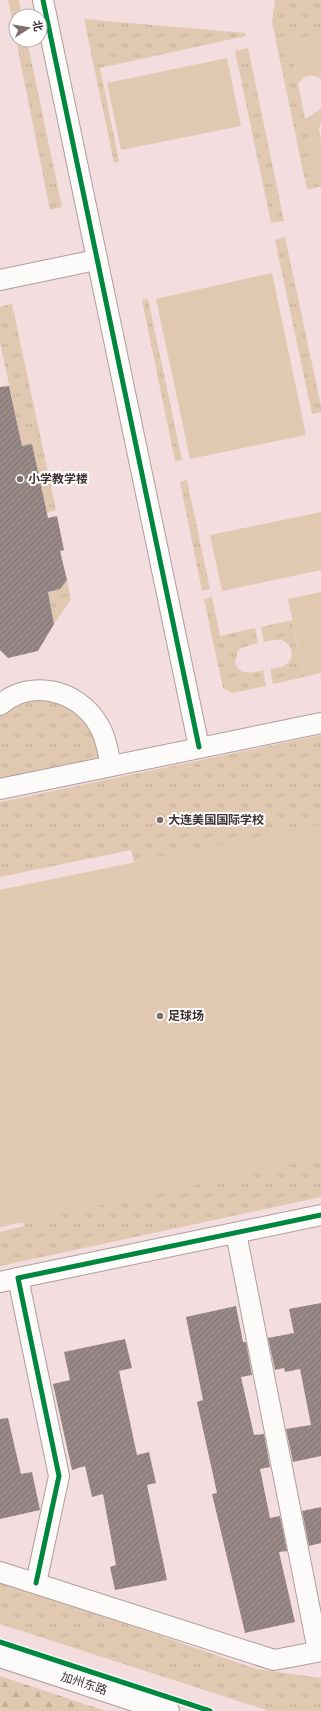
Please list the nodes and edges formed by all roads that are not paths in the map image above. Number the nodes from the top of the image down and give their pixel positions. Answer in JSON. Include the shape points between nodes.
{"nodes":[{"id":1,"x":43,"y":0,"type":"edge"},
{"id":2,"x":96,"y":260,"type":"junction"},
{"id":3,"x":0,"y":280,"type":"edge"},
{"id":4,"x":0,"y":705,"type":"edge"},
{"id":5,"x":321,"y":723,"type":"edge"},
{"id":6,"x":199,"y":747,"type":"junction"},
{"id":7,"x":111,"y":766,"type":"junction"},
{"id":8,"x":0,"y":789,"type":"edge"},
{"id":9,"x":321,"y":1215,"type":"edge"},
{"id":10,"x":236,"y":1233,"type":"junction"},
{"id":11,"x":9,"y":1280,"type":"edge"},
{"id":12,"x":0,"y":1572,"type":"edge"},
{"id":13,"x":36,"y":1583,"type":"junction"},
{"id":14,"x":320,"y":1651,"type":"edge"},
{"id":15,"x":0,"y":1656,"type":"edge"},
{"id":16,"x":168,"y":1711,"type":"edge"}],
"edges":[{"from":1,"to":2,"type":"street"},
{"from":2,"to":3,"type":"street"},
{"from":2,"to":6,"type":"street"},
{"from":4,"to":7,"type":"street","via":[[27,692],[48,690],[69,696],[86,708],[99,725]]},
{"from":5,"to":6,"type":"street"},
{"from":6,"to":7,"type":"street"},
{"from":7,"to":8,"type":"street"},
{"from":9,"to":10,"type":"street"},
{"from":10,"to":11,"type":"street"},
{"from":10,"to":14,"type":"street"},
{"from":11,"to":13,"type":"street","via":[[59,1476]]},
{"from":12,"to":13,"type":"street"},
{"from":13,"to":14,"type":"street","via":[[274,1660]]},
{"from":15,"to":16,"type":"street","name":"加州东路"}]}
